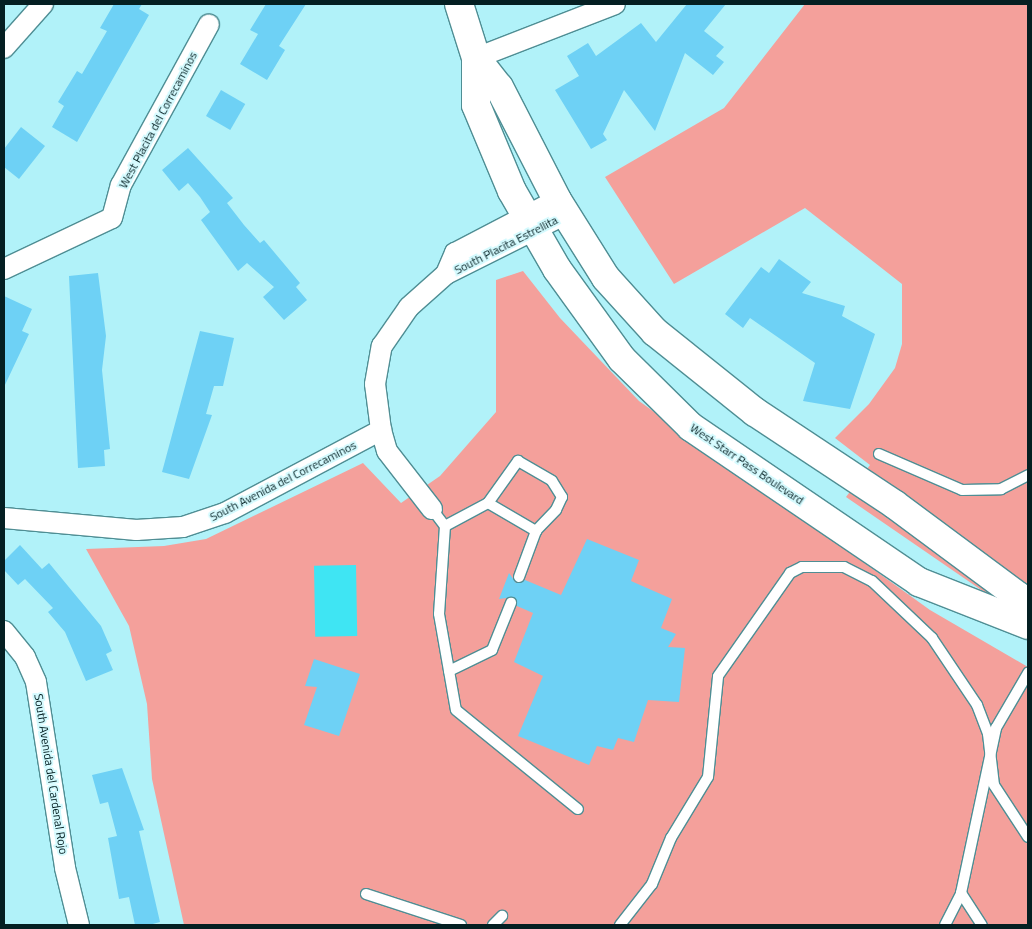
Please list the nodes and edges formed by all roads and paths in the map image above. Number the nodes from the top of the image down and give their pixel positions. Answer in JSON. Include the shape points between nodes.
{"nodes":[{"id":1,"x":43,"y":4,"type":"edge"},
{"id":2,"x":459,"y":4,"type":"edge"},
{"id":3,"x":615,"y":4,"type":"edge"},
{"id":4,"x":209,"y":24,"type":"dead end"},
{"id":5,"x":4,"y":48,"type":"edge"},
{"id":6,"x":476,"y":58,"type":"junction"},
{"id":7,"x":562,"y":207,"type":"junction"},
{"id":8,"x":531,"y":223,"type":"junction"},
{"id":9,"x":4,"y":269,"type":"edge"},
{"id":10,"x":381,"y":430,"type":"junction"},
{"id":11,"x":879,"y":454,"type":"dead end"},
{"id":12,"x":1028,"y":475,"type":"edge"},
{"id":13,"x":488,"y":503,"type":"junction"},
{"id":14,"x":432,"y":510,"type":"joint"},
{"id":15,"x":4,"y":518,"type":"edge"},
{"id":16,"x":445,"y":526,"type":"junction"},
{"id":17,"x":536,"y":531,"type":"junction"},
{"id":18,"x":519,"y":578,"type":"dead end"},
{"id":19,"x":511,"y":604,"type":"dead end"},
{"id":20,"x":1028,"y":613,"type":"edge"},
{"id":21,"x":1028,"y":625,"type":"edge"},
{"id":22,"x":4,"y":631,"type":"edge"},
{"id":23,"x":449,"y":671,"type":"junction"},
{"id":24,"x":1028,"y":673,"type":"edge"},
{"id":25,"x":990,"y":750,"type":"junction"},
{"id":26,"x":578,"y":809,"type":"dead end"},
{"id":27,"x":1028,"y":837,"type":"edge"},
{"id":28,"x":961,"y":893,"type":"junction"},
{"id":29,"x":366,"y":894,"type":"dead end"},
{"id":30,"x":502,"y":916,"type":"dead end"},
{"id":31,"x":79,"y":925,"type":"edge"},
{"id":32,"x":461,"y":925,"type":"edge"},
{"id":33,"x":492,"y":925,"type":"edge"},
{"id":34,"x":620,"y":925,"type":"edge"},
{"id":35,"x":945,"y":925,"type":"edge"},
{"id":36,"x":982,"y":925,"type":"edge"}],
"edges":[{"from":1,"to":5,"type":"street"},
{"from":2,"to":6,"type":"street","name":"West Starr Pass Boulevard"},
{"from":3,"to":6,"type":"street"},
{"from":4,"to":9,"type":"street","name":"West Placita del Correcaminos","via":[[121,185],[112,218]]},
{"from":6,"to":7,"type":"street","name":"West Starr Pass Boulevard","via":[[499,87]]},
{"from":6,"to":8,"type":"street","name":"West Starr Pass Boulevard","via":[[476,105]]},
{"from":7,"to":8,"type":"street","name":"South Placita Estrellita"},
{"from":7,"to":20,"type":"street","name":"West Starr Pass Boulevard","via":[[606,278],[690,364],[894,504],[1018,596]]},
{"from":8,"to":10,"type":"street","name":"South Placita Estrellita","via":[[455,253],[446,274],[409,307],[382,346],[375,384]]},
{"from":8,"to":21,"type":"street","name":"West Starr Pass Boulevard","via":[[622,359],[691,427],[919,582]]},
{"from":10,"to":14,"type":"street","name":"South Placita Estrellita","via":[[387,451]]},
{"from":10,"to":15,"type":"street","name":"South Avenida del Correcaminos","via":[[225,513],[183,527],[136,530]]},
{"from":11,"to":12,"type":"lane","via":[[962,490],[1001,489]]},
{"from":13,"to":16,"type":"lane"},
{"from":13,"to":17,"type":"lane"},
{"from":13,"to":17,"type":"lane","via":[[518,461],[552,481],[562,497],[556,510]]},
{"from":14,"to":16,"type":"lane"},
{"from":16,"to":23,"type":"lane","via":[[439,614]]},
{"from":17,"to":18,"type":"lane"},
{"from":19,"to":23,"type":"lane","via":[[492,650]]},
{"from":22,"to":31,"type":"street","name":"South Avenida del Cardenal Rojo","via":[[25,657],[36,682],[65,868]]},
{"from":23,"to":26,"type":"lane","via":[[456,710]]},
{"from":24,"to":25,"type":"lane","via":[[996,728]]},
{"from":25,"to":27,"type":"lane","via":[[994,784]]},
{"from":25,"to":28,"type":"lane"},
{"from":25,"to":34,"type":"lane","via":[[977,705],[932,638],[902,604],[872,581],[844,568],[802,567],[790,573],[718,676],[713,691],[714,755],[708,777],[671,838],[652,884]]},
{"from":28,"to":35,"type":"lane"},
{"from":28,"to":36,"type":"lane"},
{"from":29,"to":32,"type":"lane"},
{"from":30,"to":33,"type":"lane"}]}
